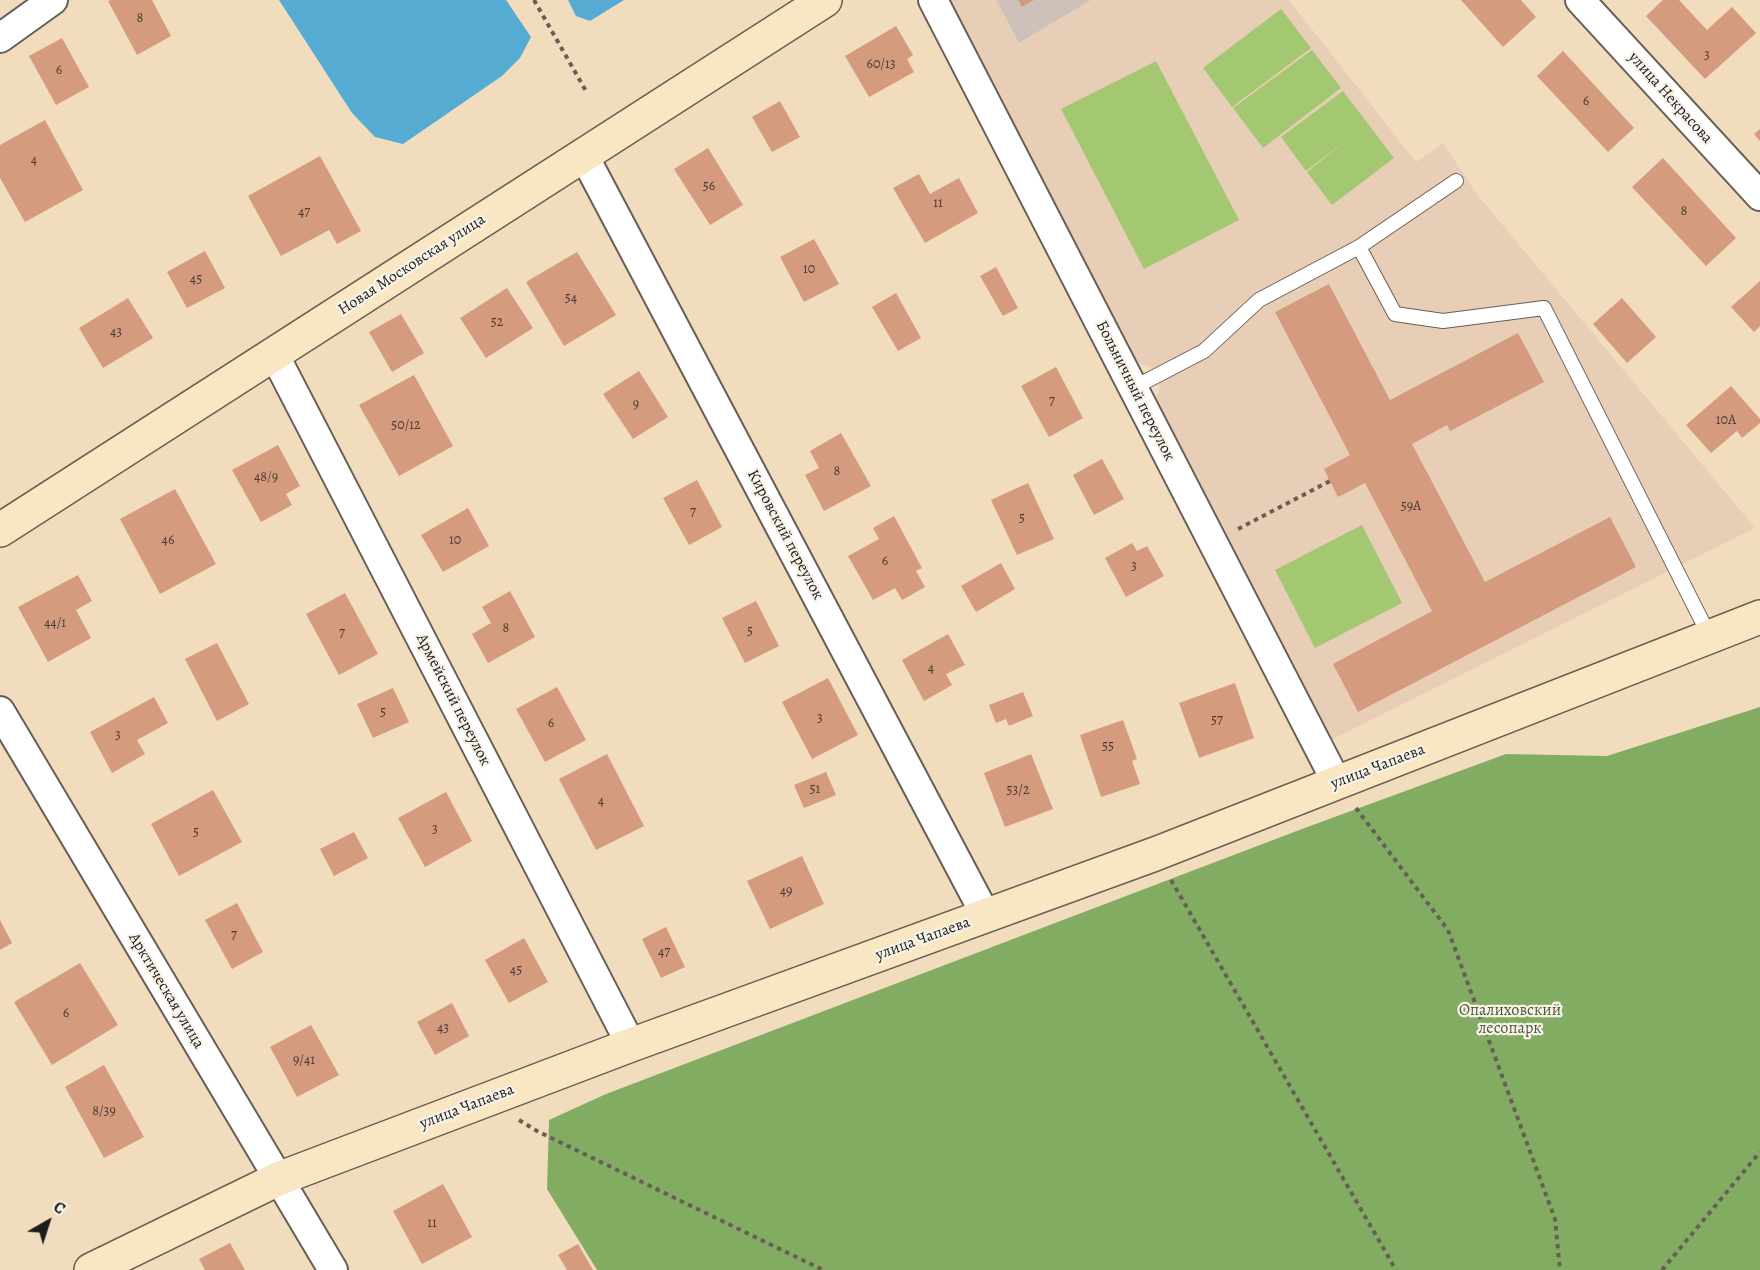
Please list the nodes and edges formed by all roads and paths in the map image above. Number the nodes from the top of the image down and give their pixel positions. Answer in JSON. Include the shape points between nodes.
{"nodes":[{"id":1,"x":53,"y":0,"type":"edge"},
{"id":2,"x":534,"y":0,"type":"edge"},
{"id":3,"x":825,"y":0,"type":"edge"},
{"id":4,"x":933,"y":0,"type":"edge"},
{"id":5,"x":1580,"y":0,"type":"edge"},
{"id":6,"x":0,"y":38,"type":"edge"},
{"id":7,"x":586,"y":91,"type":"dead end"},
{"id":8,"x":583,"y":154,"type":"junction"},
{"id":9,"x":1456,"y":181,"type":"dead end"},
{"id":10,"x":1760,"y":196,"type":"edge"},
{"id":11,"x":1359,"y":247,"type":"junction"},
{"id":12,"x":274,"y":354,"type":"junction"},
{"id":13,"x":1133,"y":388,"type":"junction"},
{"id":14,"x":1330,"y":481,"type":"dead end"},
{"id":15,"x":0,"y":530,"type":"edge"},
{"id":16,"x":1237,"y":530,"type":"dead end"},
{"id":17,"x":1760,"y":617,"type":"edge"},
{"id":18,"x":1710,"y":637,"type":"junction"},
{"id":19,"x":0,"y":711,"type":"edge"},
{"id":20,"x":1337,"y":783,"type":"junction"},
{"id":21,"x":1155,"y":854,"type":"junction"},
{"id":22,"x":986,"y":916,"type":"junction"},
{"id":23,"x":631,"y":1045,"type":"junction"},
{"id":24,"x":477,"y":1103,"type":"junction"},
{"id":25,"x":1760,"y":1152,"type":"edge"},
{"id":26,"x":278,"y":1179,"type":"junction"},
{"id":27,"x":91,"y":1270,"type":"edge"},
{"id":28,"x":333,"y":1270,"type":"edge"},
{"id":29,"x":823,"y":1270,"type":"edge"},
{"id":30,"x":1396,"y":1270,"type":"edge"},
{"id":31,"x":1560,"y":1270,"type":"edge"},
{"id":32,"x":1662,"y":1270,"type":"edge"}],
"edges":[{"from":1,"to":6,"type":"street"},
{"from":2,"to":7,"type":"path"},
{"from":3,"to":8,"type":"street","name":"Новая Московская улица"},
{"from":4,"to":13,"type":"street","name":"Больничный переулок"},
{"from":5,"to":10,"type":"street","name":"улица Некрасова"},
{"from":8,"to":12,"type":"street","name":"Новая Московская улица"},
{"from":8,"to":22,"type":"street","name":"Кировский переулок"},
{"from":9,"to":11,"type":"lane"},
{"from":11,"to":13,"type":"lane","via":[[1259,300],[1204,351]]},
{"from":11,"to":18,"type":"lane","via":[[1395,314],[1443,321],[1544,308]]},
{"from":12,"to":15,"type":"street","name":"Новая Московская улица"},
{"from":12,"to":23,"type":"street","name":"Армейский переулок"},
{"from":13,"to":20,"type":"street","name":"Больничный переулок"},
{"from":14,"to":16,"type":"path"},
{"from":17,"to":18,"type":"street","name":"улица Чапаева"},
{"from":18,"to":20,"type":"street","name":"улица Чапаева"},
{"from":19,"to":26,"type":"street","name":"Арктическая улица"},
{"from":20,"to":21,"type":"street","name":"улица Чапаева"},
{"from":20,"to":31,"type":"path","via":[[1448,930],[1555,1219]]},
{"from":21,"to":22,"type":"street","name":"улица Чапаева"},
{"from":21,"to":30,"type":"path"},
{"from":22,"to":23,"type":"street","name":"улица Чапаева"},
{"from":23,"to":24,"type":"street","name":"улица Чапаева"},
{"from":24,"to":26,"type":"street","name":"улица Чапаева"},
{"from":24,"to":29,"type":"path","via":[[514,1116],[537,1131]]},
{"from":25,"to":32,"type":"path"},
{"from":26,"to":27,"type":"street","name":"улица Чапаева"},
{"from":26,"to":28,"type":"street","name":"Арктическая улица"}]}
